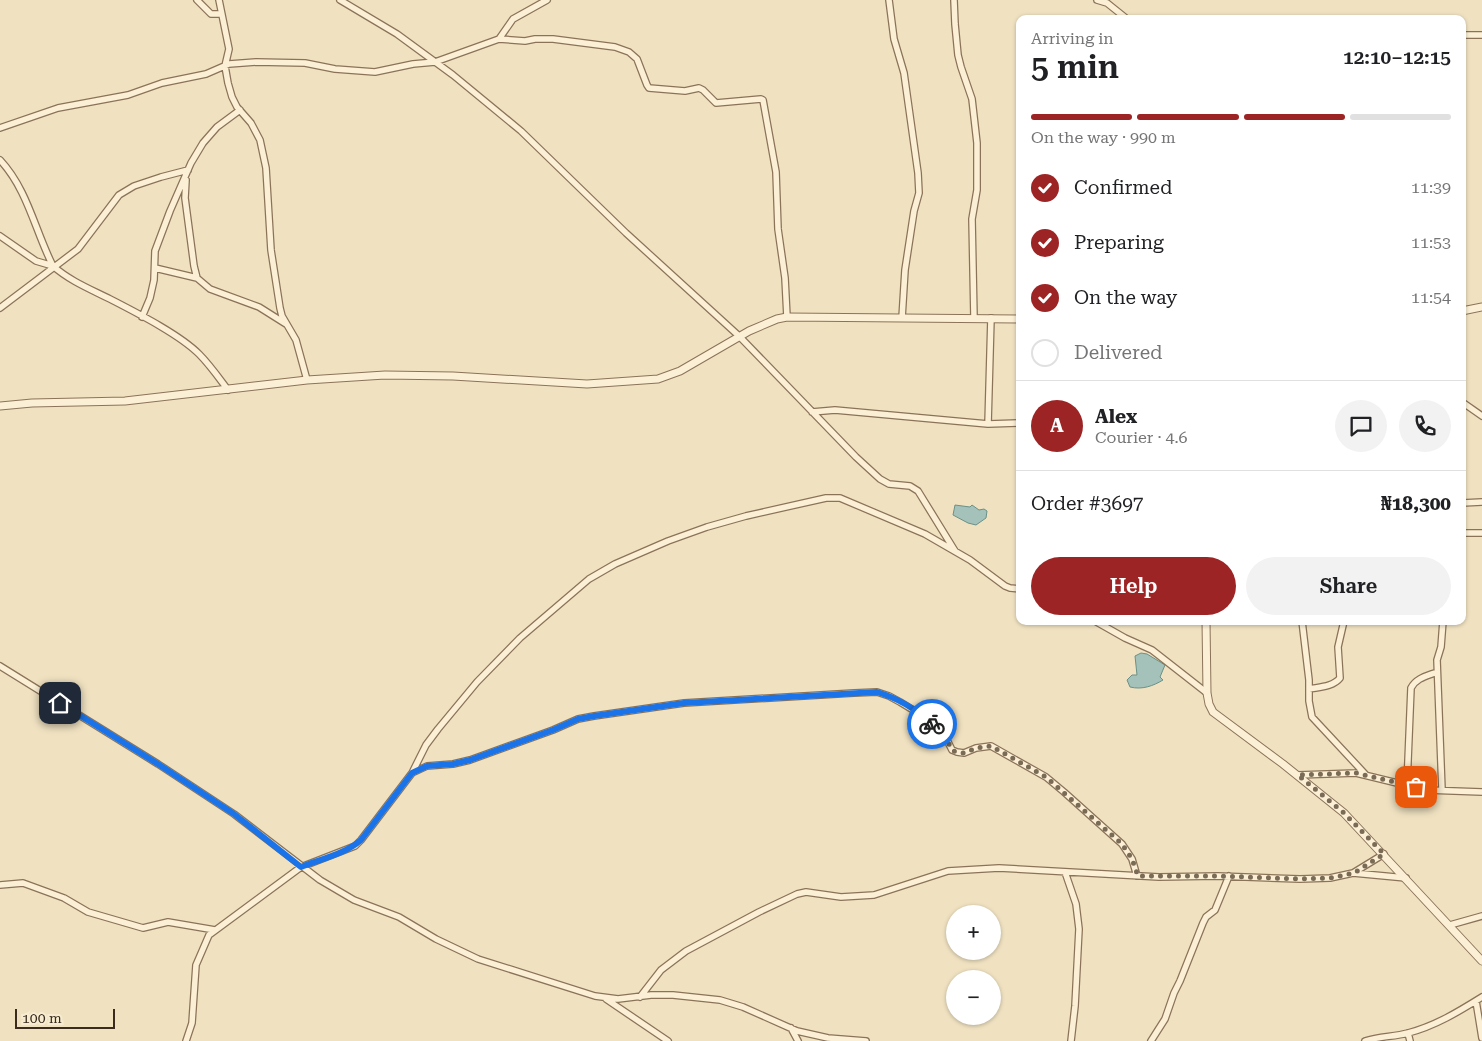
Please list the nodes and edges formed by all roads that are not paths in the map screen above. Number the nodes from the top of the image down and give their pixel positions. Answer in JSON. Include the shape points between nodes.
{"nodes":[{"id":1,"x":197,"y":0,"type":"edge"},
{"id":2,"x":219,"y":0,"type":"edge"},
{"id":3,"x":340,"y":0,"type":"edge"},
{"id":4,"x":547,"y":0,"type":"edge"},
{"id":5,"x":889,"y":0,"type":"edge"},
{"id":6,"x":954,"y":0,"type":"edge"},
{"id":7,"x":1097,"y":0,"type":"edge"},
{"id":8,"x":222,"y":14,"type":"junction"},
{"id":9,"x":1121,"y":15,"type":"edge"},
{"id":10,"x":1466,"y":35,"type":"edge"},
{"id":11,"x":1482,"y":35,"type":"edge"},
{"id":12,"x":500,"y":39,"type":"junction"},
{"id":13,"x":435,"y":62,"type":"junction"},
{"id":14,"x":225,"y":66,"type":"junction"},
{"id":15,"x":240,"y":110,"type":"junction"},
{"id":16,"x":0,"y":128,"type":"edge"},
{"id":17,"x":0,"y":160,"type":"edge"},
{"id":18,"x":188,"y":170,"type":"junction"},
{"id":19,"x":0,"y":236,"type":"edge"},
{"id":20,"x":53,"y":266,"type":"junction"},
{"id":21,"x":155,"y":268,"type":"junction"},
{"id":22,"x":197,"y":278,"type":"junction"},
{"id":23,"x":1482,"y":306,"type":"edge"},
{"id":24,"x":0,"y":308,"type":"edge"},
{"id":25,"x":1466,"y":309,"type":"edge"},
{"id":26,"x":142,"y":317,"type":"junction"},
{"id":27,"x":787,"y":317,"type":"junction"},
{"id":28,"x":902,"y":318,"type":"junction"},
{"id":29,"x":974,"y":318,"type":"junction"},
{"id":30,"x":991,"y":318,"type":"junction"},
{"id":31,"x":1016,"y":319,"type":"edge"},
{"id":32,"x":288,"y":325,"type":"junction"},
{"id":33,"x":739,"y":336,"type":"junction"},
{"id":34,"x":307,"y":380,"type":"junction"},
{"id":35,"x":228,"y":390,"type":"junction"},
{"id":36,"x":1466,"y":405,"type":"edge"},
{"id":37,"x":0,"y":406,"type":"edge"},
{"id":38,"x":812,"y":412,"type":"junction"},
{"id":39,"x":1482,"y":416,"type":"edge"},
{"id":40,"x":1016,"y":423,"type":"edge"},
{"id":41,"x":988,"y":424,"type":"junction"},
{"id":42,"x":1482,"y":502,"type":"edge"},
{"id":43,"x":1466,"y":503,"type":"edge"},
{"id":44,"x":1466,"y":533,"type":"edge"},
{"id":45,"x":1482,"y":533,"type":"edge"},
{"id":46,"x":955,"y":551,"type":"junction"},
{"id":47,"x":1016,"y":588,"type":"edge"},
{"id":48,"x":1102,"y":625,"type":"edge"},
{"id":49,"x":1206,"y":625,"type":"edge"},
{"id":50,"x":1302,"y":625,"type":"edge"},
{"id":51,"x":1343,"y":625,"type":"edge"},
{"id":52,"x":1443,"y":625,"type":"edge"},
{"id":53,"x":0,"y":666,"type":"edge"},
{"id":54,"x":1437,"y":672,"type":"junction"},
{"id":55,"x":1309,"y":689,"type":"junction"},
{"id":56,"x":1207,"y":693,"type":"junction"},
{"id":57,"x":412,"y":773,"type":"junction"},
{"id":58,"x":1298,"y":775,"type":"junction"},
{"id":59,"x":1366,"y":775,"type":"junction"},
{"id":60,"x":1407,"y":785,"type":"junction"},
{"id":61,"x":1442,"y":790,"type":"junction"},
{"id":62,"x":1482,"y":792,"type":"edge"},
{"id":63,"x":1384,"y":854,"type":"junction"},
{"id":64,"x":301,"y":867,"type":"junction"},
{"id":65,"x":1065,"y":872,"type":"junction"},
{"id":66,"x":1354,"y":873,"type":"junction"},
{"id":67,"x":1138,"y":876,"type":"junction"},
{"id":68,"x":1229,"y":876,"type":"junction"},
{"id":69,"x":1406,"y":878,"type":"junction"},
{"id":70,"x":0,"y":885,"type":"edge"},
{"id":71,"x":1482,"y":916,"type":"edge"},
{"id":72,"x":1450,"y":925,"type":"junction"},
{"id":73,"x":215,"y":930,"type":"junction"},
{"id":74,"x":1482,"y":960,"type":"edge"},
{"id":75,"x":640,"y":997,"type":"junction"},
{"id":76,"x":604,"y":998,"type":"junction"},
{"id":77,"x":1480,"y":1000,"type":"edge"},
{"id":78,"x":791,"y":1028,"type":"junction"},
{"id":79,"x":1408,"y":1033,"type":"junction"},
{"id":80,"x":1482,"y":1038,"type":"edge"},
{"id":81,"x":186,"y":1041,"type":"edge"},
{"id":82,"x":668,"y":1041,"type":"edge"},
{"id":83,"x":798,"y":1041,"type":"edge"},
{"id":84,"x":866,"y":1041,"type":"edge"},
{"id":85,"x":1071,"y":1041,"type":"edge"},
{"id":86,"x":1151,"y":1041,"type":"edge"},
{"id":87,"x":1365,"y":1041,"type":"edge"},
{"id":88,"x":1410,"y":1041,"type":"edge"}],
"edges":[{"from":1,"to":8,"type":"street","via":[[211,14]]},
{"from":2,"to":8,"type":"street"},
{"from":3,"to":13,"type":"street","via":[[397,34]]},
{"from":4,"to":12,"type":"street","via":[[513,19]]},
{"from":5,"to":28,"type":"street","via":[[894,39],[904,73],[919,193],[905,270]]},
{"from":6,"to":29,"type":"street","via":[[958,55],[972,99],[977,143],[977,190],[972,219]]},
{"from":7,"to":9,"type":"street","via":[[1107,3]]},
{"from":8,"to":14,"type":"street","via":[[229,49]]},
{"from":10,"to":11,"type":"street"},
{"from":12,"to":13,"type":"street"},
{"from":12,"to":27,"type":"street","via":[[553,39],[615,47],[637,59],[647,85],[652,89],[685,91],[699,88],[716,103],[763,100],[776,172]]},
{"from":13,"to":14,"type":"street","via":[[375,72],[339,70],[305,63],[256,62]]},
{"from":13,"to":33,"type":"street","via":[[521,131]]},
{"from":14,"to":15,"type":"street","via":[[232,97]]},
{"from":14,"to":16,"type":"street","via":[[128,96],[58,108]]},
{"from":15,"to":18,"type":"street","via":[[217,127]]},
{"from":15,"to":32,"type":"street","via":[[260,140],[266,168],[274,271],[282,316]]},
{"from":17,"to":20,"type":"street","via":[[18,184]]},
{"from":18,"to":20,"type":"street","via":[[134,186],[119,195],[78,249]]},
{"from":18,"to":21,"type":"street","via":[[155,251]]},
{"from":18,"to":22,"type":"street","via":[[185,198]]},
{"from":19,"to":20,"type":"street","via":[[36,261]]},
{"from":20,"to":24,"type":"street"},
{"from":20,"to":26,"type":"street","via":[[81,286]]},
{"from":21,"to":22,"type":"street"},
{"from":21,"to":26,"type":"street","via":[[150,298]]},
{"from":22,"to":32,"type":"street","via":[[210,289],[259,307]]},
{"from":23,"to":25,"type":"street"},
{"from":26,"to":35,"type":"street","via":[[198,352]]},
{"from":27,"to":28,"type":"street"},
{"from":27,"to":33,"type":"street"},
{"from":28,"to":29,"type":"street"},
{"from":29,"to":30,"type":"street"},
{"from":30,"to":31,"type":"street"},
{"from":30,"to":41,"type":"street"},
{"from":32,"to":34,"type":"street","via":[[296,340]]},
{"from":33,"to":34,"type":"street","via":[[680,371],[658,378],[587,384],[419,375]]},
{"from":33,"to":38,"type":"street"},
{"from":34,"to":35,"type":"street"},
{"from":35,"to":37,"type":"street","via":[[124,401]]},
{"from":36,"to":39,"type":"street"},
{"from":38,"to":41,"type":"street","via":[[844,411]]},
{"from":38,"to":46,"type":"street","via":[[880,478],[889,484],[910,486],[918,491]]},
{"from":40,"to":41,"type":"street"},
{"from":42,"to":43,"type":"street"},
{"from":44,"to":45,"type":"street"},
{"from":46,"to":47,"type":"street","via":[[1005,586]]},
{"from":46,"to":57,"type":"street","via":[[840,498],[826,498],[746,516],[668,541],[588,579],[520,638],[438,729]]},
{"from":48,"to":56,"type":"street","via":[[1152,650]]},
{"from":49,"to":56,"type":"street"},
{"from":50,"to":55,"type":"street"},
{"from":51,"to":55,"type":"street","via":[[1338,646],[1340,678],[1332,685]]},
{"from":52,"to":54,"type":"street"},
{"from":53,"to":64,"type":"street","via":[[234,814]]},
{"from":54,"to":60,"type":"street","via":[[1415,681],[1411,688]]},
{"from":54,"to":61,"type":"street"},
{"from":55,"to":59,"type":"street","via":[[1312,717]]},
{"from":56,"to":58,"type":"street","via":[[1214,712]]},
{"from":57,"to":64,"type":"street","via":[[354,846]]},
{"from":57,"to":67,"type":"street","via":[[427,766],[470,760],[578,719],[594,716],[684,703],[877,692],[924,716],[945,736],[952,750],[964,753],[991,746],[1046,777],[1122,844]]},
{"from":58,"to":59,"type":"street"},
{"from":58,"to":63,"type":"street","via":[[1344,813]]},
{"from":59,"to":60,"type":"street"},
{"from":60,"to":61,"type":"street"},
{"from":61,"to":62,"type":"street"},
{"from":63,"to":66,"type":"street"},
{"from":63,"to":69,"type":"street"},
{"from":64,"to":73,"type":"street"},
{"from":64,"to":76,"type":"street","via":[[354,900],[399,917],[464,953]]},
{"from":65,"to":67,"type":"street"},
{"from":65,"to":75,"type":"street","via":[[962,869],[874,895],[797,894],[686,951],[661,970]]},
{"from":65,"to":85,"type":"street","via":[[1076,904],[1079,929]]},
{"from":66,"to":68,"type":"street","via":[[1300,879]]},
{"from":66,"to":69,"type":"street"},
{"from":67,"to":68,"type":"street"},
{"from":68,"to":86,"type":"street","via":[[1215,910],[1202,923],[1165,1019]]},
{"from":69,"to":72,"type":"street"},
{"from":70,"to":73,"type":"street","via":[[23,883],[64,898],[88,912],[143,928],[168,922]]},
{"from":71,"to":72,"type":"street"},
{"from":72,"to":74,"type":"street"},
{"from":73,"to":81,"type":"street","via":[[209,934],[196,965],[192,1023]]},
{"from":75,"to":76,"type":"street"},
{"from":75,"to":78,"type":"street","via":[[673,995],[720,1000]]},
{"from":76,"to":82,"type":"street"},
{"from":77,"to":79,"type":"street","via":[[1443,1020]]},
{"from":77,"to":80,"type":"street"},
{"from":78,"to":83,"type":"street"},
{"from":78,"to":84,"type":"street","via":[[828,1038]]},
{"from":79,"to":87,"type":"street"},
{"from":79,"to":88,"type":"street"}]}
